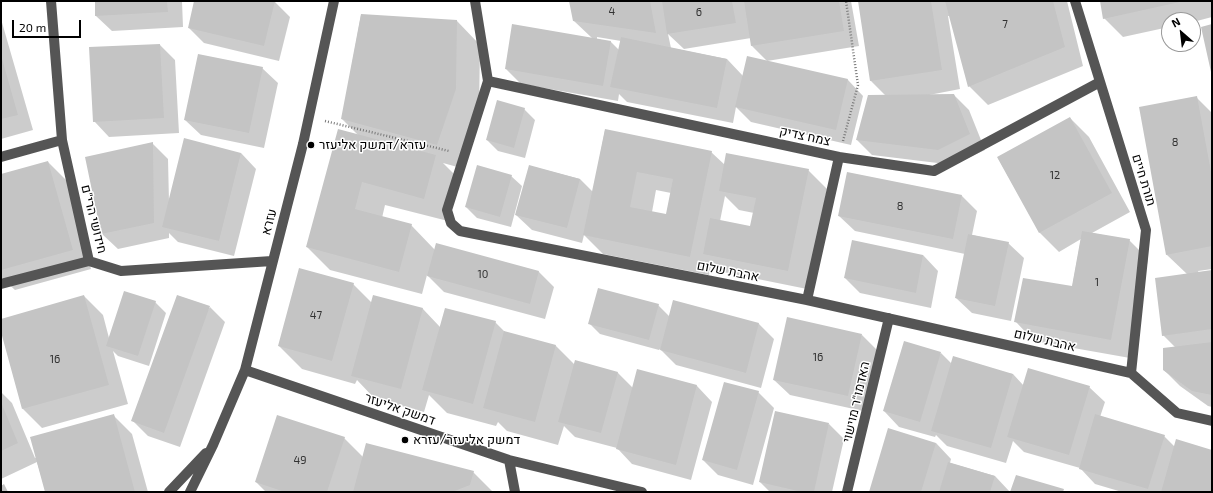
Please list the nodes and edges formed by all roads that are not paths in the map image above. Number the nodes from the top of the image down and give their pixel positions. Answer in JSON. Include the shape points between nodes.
{"nodes":[{"id":1,"x":51,"y":1,"type":"edge"},
{"id":2,"x":334,"y":1,"type":"edge"},
{"id":3,"x":475,"y":1,"type":"edge"},
{"id":4,"x":1075,"y":1,"type":"edge"},
{"id":5,"x":488,"y":81,"type":"junction"},
{"id":6,"x":1100,"y":82,"type":"junction"},
{"id":7,"x":62,"y":140,"type":"junction"},
{"id":8,"x":1,"y":157,"type":"edge"},
{"id":9,"x":839,"y":157,"type":"junction"},
{"id":10,"x":89,"y":261,"type":"junction"},
{"id":11,"x":272,"y":261,"type":"junction"},
{"id":12,"x":1,"y":284,"type":"edge"},
{"id":13,"x":807,"y":300,"type":"junction"},
{"id":14,"x":889,"y":318,"type":"junction"},
{"id":15,"x":245,"y":370,"type":"junction"},
{"id":16,"x":1132,"y":374,"type":"junction"},
{"id":17,"x":1212,"y":421,"type":"edge"},
{"id":18,"x":213,"y":445,"type":"junction"},
{"id":19,"x":509,"y":460,"type":"junction"},
{"id":20,"x":169,"y":492,"type":"edge"},
{"id":21,"x":190,"y":492,"type":"edge"},
{"id":22,"x":515,"y":492,"type":"edge"},
{"id":23,"x":642,"y":492,"type":"edge"},
{"id":24,"x":848,"y":492,"type":"edge"}],
"edges":[{"from":1,"to":7,"type":"street","name":"חידושי הרי\"ם"},
{"from":2,"to":11,"type":"street","name":"עזרא"},
{"from":3,"to":5,"type":"street","name":"אהבת שלום"},
{"from":4,"to":6,"type":"street","name":"תורת חיים"},
{"from":5,"to":9,"type":"street","name":"צמח צדיק"},
{"from":5,"to":13,"type":"street","name":"אהבת שלום","via":[[447,210],[451,223],[460,231]]},
{"from":6,"to":9,"type":"street","name":"צמח צדיק","via":[[934,170]]},
{"from":6,"to":16,"type":"street","name":"תורת חיים","via":[[1146,230]]},
{"from":7,"to":8,"type":"street"},
{"from":7,"to":10,"type":"street","name":"חידושי הרי\"ם"},
{"from":9,"to":13,"type":"street"},
{"from":10,"to":11,"type":"street","name":"חידושי הרי\"ם","via":[[122,270]]},
{"from":10,"to":12,"type":"street"},
{"from":11,"to":15,"type":"street","name":"עזרא"},
{"from":13,"to":14,"type":"street","name":"אהבת שלום"},
{"from":14,"to":16,"type":"street","name":"אהבת שלום"},
{"from":14,"to":24,"type":"street","name":"האדמו\"ר מוישוי"},
{"from":15,"to":18,"type":"street","name":"עזרא"},
{"from":15,"to":19,"type":"street","name":"דמשק אליעזר"},
{"from":16,"to":17,"type":"street","name":"אהבת שלום","via":[[1177,413]]},
{"from":18,"to":20,"type":"street","name":"עזרא"},
{"from":18,"to":21,"type":"street","name":"עזרא"},
{"from":19,"to":22,"type":"street"},
{"from":19,"to":23,"type":"street","name":"דמשק אליעזר"}]}
